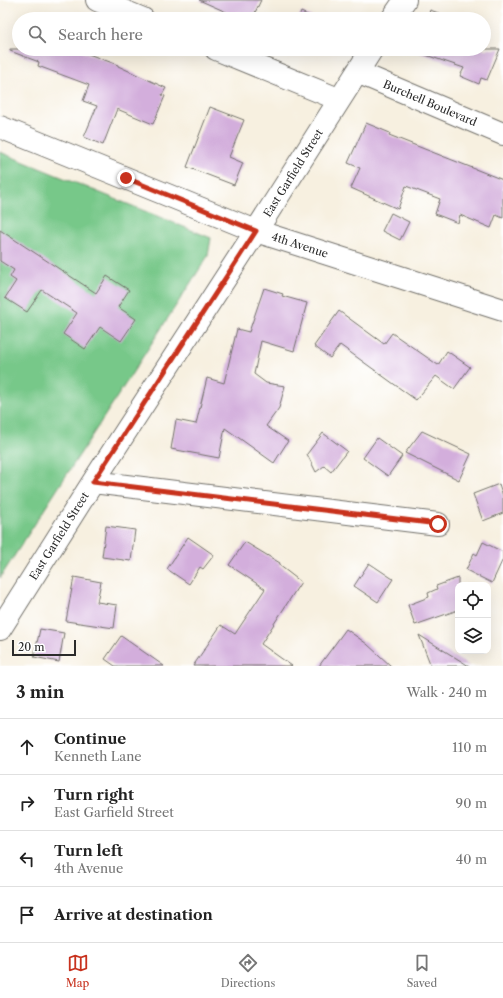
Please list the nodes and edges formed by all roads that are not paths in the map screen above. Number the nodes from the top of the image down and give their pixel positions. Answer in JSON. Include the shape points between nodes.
{"nodes":[{"id":1,"x":97,"y":0,"type":"edge"},
{"id":2,"x":405,"y":0,"type":"edge"},
{"id":3,"x":126,"y":12,"type":"edge"},
{"id":4,"x":397,"y":12,"type":"edge"},
{"id":5,"x":233,"y":56,"type":"edge"},
{"id":6,"x":367,"y":56,"type":"edge"},
{"id":7,"x":357,"y":72,"type":"junction"},
{"id":8,"x":338,"y":99,"type":"junction"},
{"id":9,"x":0,"y":127,"type":"edge"},
{"id":10,"x":503,"y":134,"type":"edge"},
{"id":11,"x":256,"y":231,"type":"junction"},
{"id":12,"x":503,"y":310,"type":"edge"},
{"id":13,"x":93,"y":482,"type":"junction"},
{"id":14,"x":438,"y":524,"type":"dead end"},
{"id":15,"x":2,"y":622,"type":"edge"}],
"edges":[{"from":1,"to":3,"type":"street"},
{"from":2,"to":4,"type":"street"},
{"from":5,"to":8,"type":"street"},
{"from":6,"to":7,"type":"street","name":"East Garfield Street"},
{"from":7,"to":8,"type":"street","name":"East Garfield Street"},
{"from":7,"to":10,"type":"street","name":"Burchell Boulevard"},
{"from":8,"to":11,"type":"street","name":"East Garfield Street"},
{"from":9,"to":11,"type":"street","name":"4th Avenue"},
{"from":11,"to":12,"type":"street","name":"4th Avenue"},
{"from":11,"to":13,"type":"street","name":"East Garfield Street"},
{"from":13,"to":14,"type":"street"},
{"from":13,"to":15,"type":"street","name":"East Garfield Street"}]}
